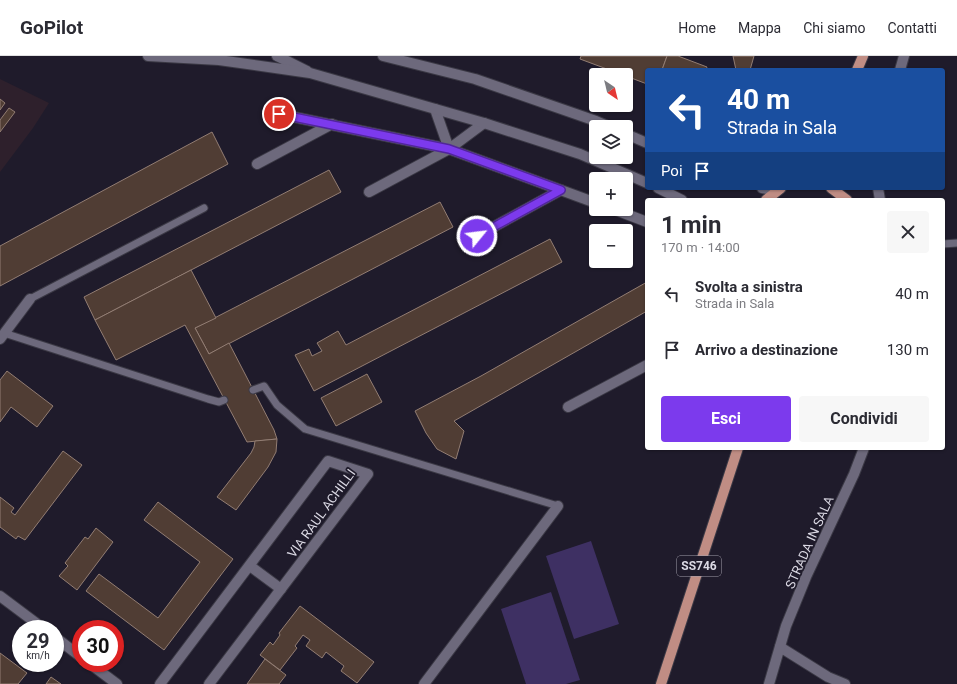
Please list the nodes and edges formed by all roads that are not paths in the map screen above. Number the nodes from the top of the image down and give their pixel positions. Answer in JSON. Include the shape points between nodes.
{"nodes":[{"id":1,"x":148,"y":56,"type":"edge"},
{"id":2,"x":230,"y":56,"type":"edge"},
{"id":3,"x":277,"y":56,"type":"edge"},
{"id":4,"x":383,"y":56,"type":"edge"},
{"id":5,"x":904,"y":56,"type":"edge"},
{"id":6,"x":219,"y":60,"type":"junction"},
{"id":7,"x":901,"y":68,"type":"edge"},
{"id":8,"x":310,"y":73,"type":"junction"},
{"id":9,"x":435,"y":109,"type":"junction"},
{"id":10,"x":279,"y":114,"type":"dead end"},
{"id":11,"x":593,"y":120,"type":"edge"},
{"id":12,"x":484,"y":123,"type":"junction"},
{"id":13,"x":332,"y":124,"type":"junction"},
{"id":14,"x":633,"y":137,"type":"edge"},
{"id":15,"x":645,"y":142,"type":"edge"},
{"id":16,"x":449,"y":149,"type":"junction"},
{"id":17,"x":258,"y":164,"type":"dead end"},
{"id":18,"x":645,"y":182,"type":"edge"},
{"id":19,"x":561,"y":190,"type":"junction"},
{"id":20,"x":662,"y":190,"type":"edge"},
{"id":21,"x":777,"y":190,"type":"edge"},
{"id":22,"x":834,"y":190,"type":"edge"},
{"id":23,"x":369,"y":192,"type":"dead end"},
{"id":24,"x":678,"y":198,"type":"edge"},
{"id":25,"x":768,"y":198,"type":"edge"},
{"id":26,"x":844,"y":198,"type":"edge"},
{"id":27,"x":589,"y":200,"type":"edge"},
{"id":28,"x":204,"y":208,"type":"dead end"},
{"id":29,"x":631,"y":216,"type":"edge"},
{"id":30,"x":645,"y":221,"type":"edge"},
{"id":31,"x":477,"y":236,"type":"dead end"},
{"id":32,"x":956,"y":243,"type":"edge"},
{"id":33,"x":945,"y":244,"type":"edge"},
{"id":34,"x":30,"y":299,"type":"joint"},
{"id":35,"x":2,"y":336,"type":"edge"},
{"id":36,"x":645,"y":366,"type":"edge"},
{"id":37,"x":253,"y":390,"type":"dead end"},
{"id":38,"x":224,"y":400,"type":"dead end"},
{"id":39,"x":568,"y":407,"type":"dead end"},
{"id":40,"x":737,"y":450,"type":"edge"},
{"id":41,"x":863,"y":450,"type":"edge"},
{"id":42,"x":558,"y":506,"type":"joint"},
{"id":43,"x":250,"y":566,"type":"junction"},
{"id":44,"x":281,"y":589,"type":"junction"},
{"id":45,"x":0,"y":596,"type":"edge"},
{"id":46,"x":32,"y":620,"type":"edge"},
{"id":47,"x":780,"y":647,"type":"junction"},
{"id":48,"x":101,"y":672,"type":"edge"},
{"id":49,"x":117,"y":684,"type":"edge"},
{"id":50,"x":160,"y":684,"type":"edge"},
{"id":51,"x":209,"y":684,"type":"edge"},
{"id":52,"x":424,"y":684,"type":"edge"},
{"id":53,"x":661,"y":684,"type":"edge"},
{"id":54,"x":769,"y":684,"type":"edge"},
{"id":55,"x":845,"y":684,"type":"edge"}],
"edges":[{"from":1,"to":6,"type":"street"},
{"from":2,"to":6,"type":"street"},
{"from":3,"to":8,"type":"street"},
{"from":4,"to":11,"type":"street","via":[[475,79]]},
{"from":5,"to":7,"type":"street"},
{"from":6,"to":8,"type":"street"},
{"from":8,"to":9,"type":"street"},
{"from":9,"to":12,"type":"street"},
{"from":9,"to":16,"type":"street"},
{"from":10,"to":13,"type":"street"},
{"from":12,"to":16,"type":"street"},
{"from":12,"to":18,"type":"street","via":[[580,154]]},
{"from":13,"to":16,"type":"street"},
{"from":13,"to":17,"type":"street"},
{"from":14,"to":15,"type":"street"},
{"from":16,"to":19,"type":"street"},
{"from":16,"to":23,"type":"street"},
{"from":19,"to":27,"type":"street"},
{"from":19,"to":31,"type":"street"},
{"from":20,"to":24,"type":"street"},
{"from":21,"to":25,"type":"main road"},
{"from":22,"to":26,"type":"main road"},
{"from":28,"to":34,"type":"lane"},
{"from":29,"to":30,"type":"street"},
{"from":32,"to":33,"type":"lane"},
{"from":34,"to":35,"type":"street"},
{"from":35,"to":38,"type":"lane","via":[[208,399],[220,402]]},
{"from":36,"to":39,"type":"street"},
{"from":37,"to":42,"type":"lane","via":[[264,386],[277,405],[305,428]]},
{"from":40,"to":53,"type":"main road","number":"SS746"},
{"from":41,"to":47,"type":"street","name":"STRADA IN SALA","via":[[806,577]]},
{"from":42,"to":52,"type":"street"},
{"from":43,"to":44,"type":"street"},
{"from":43,"to":44,"type":"street","name":"VIA RAUL ACHILLI","via":[[328,462],[368,474]]},
{"from":43,"to":50,"type":"street","name":"VIA RAUL ACHILLI"},
{"from":44,"to":51,"type":"street","name":"VIA RAUL ACHILLI"},
{"from":45,"to":46,"type":"street"},
{"from":47,"to":54,"type":"street","name":"STRADA IN SALA"},
{"from":47,"to":55,"type":"street","via":[[828,677]]},
{"from":48,"to":49,"type":"street"}]}
